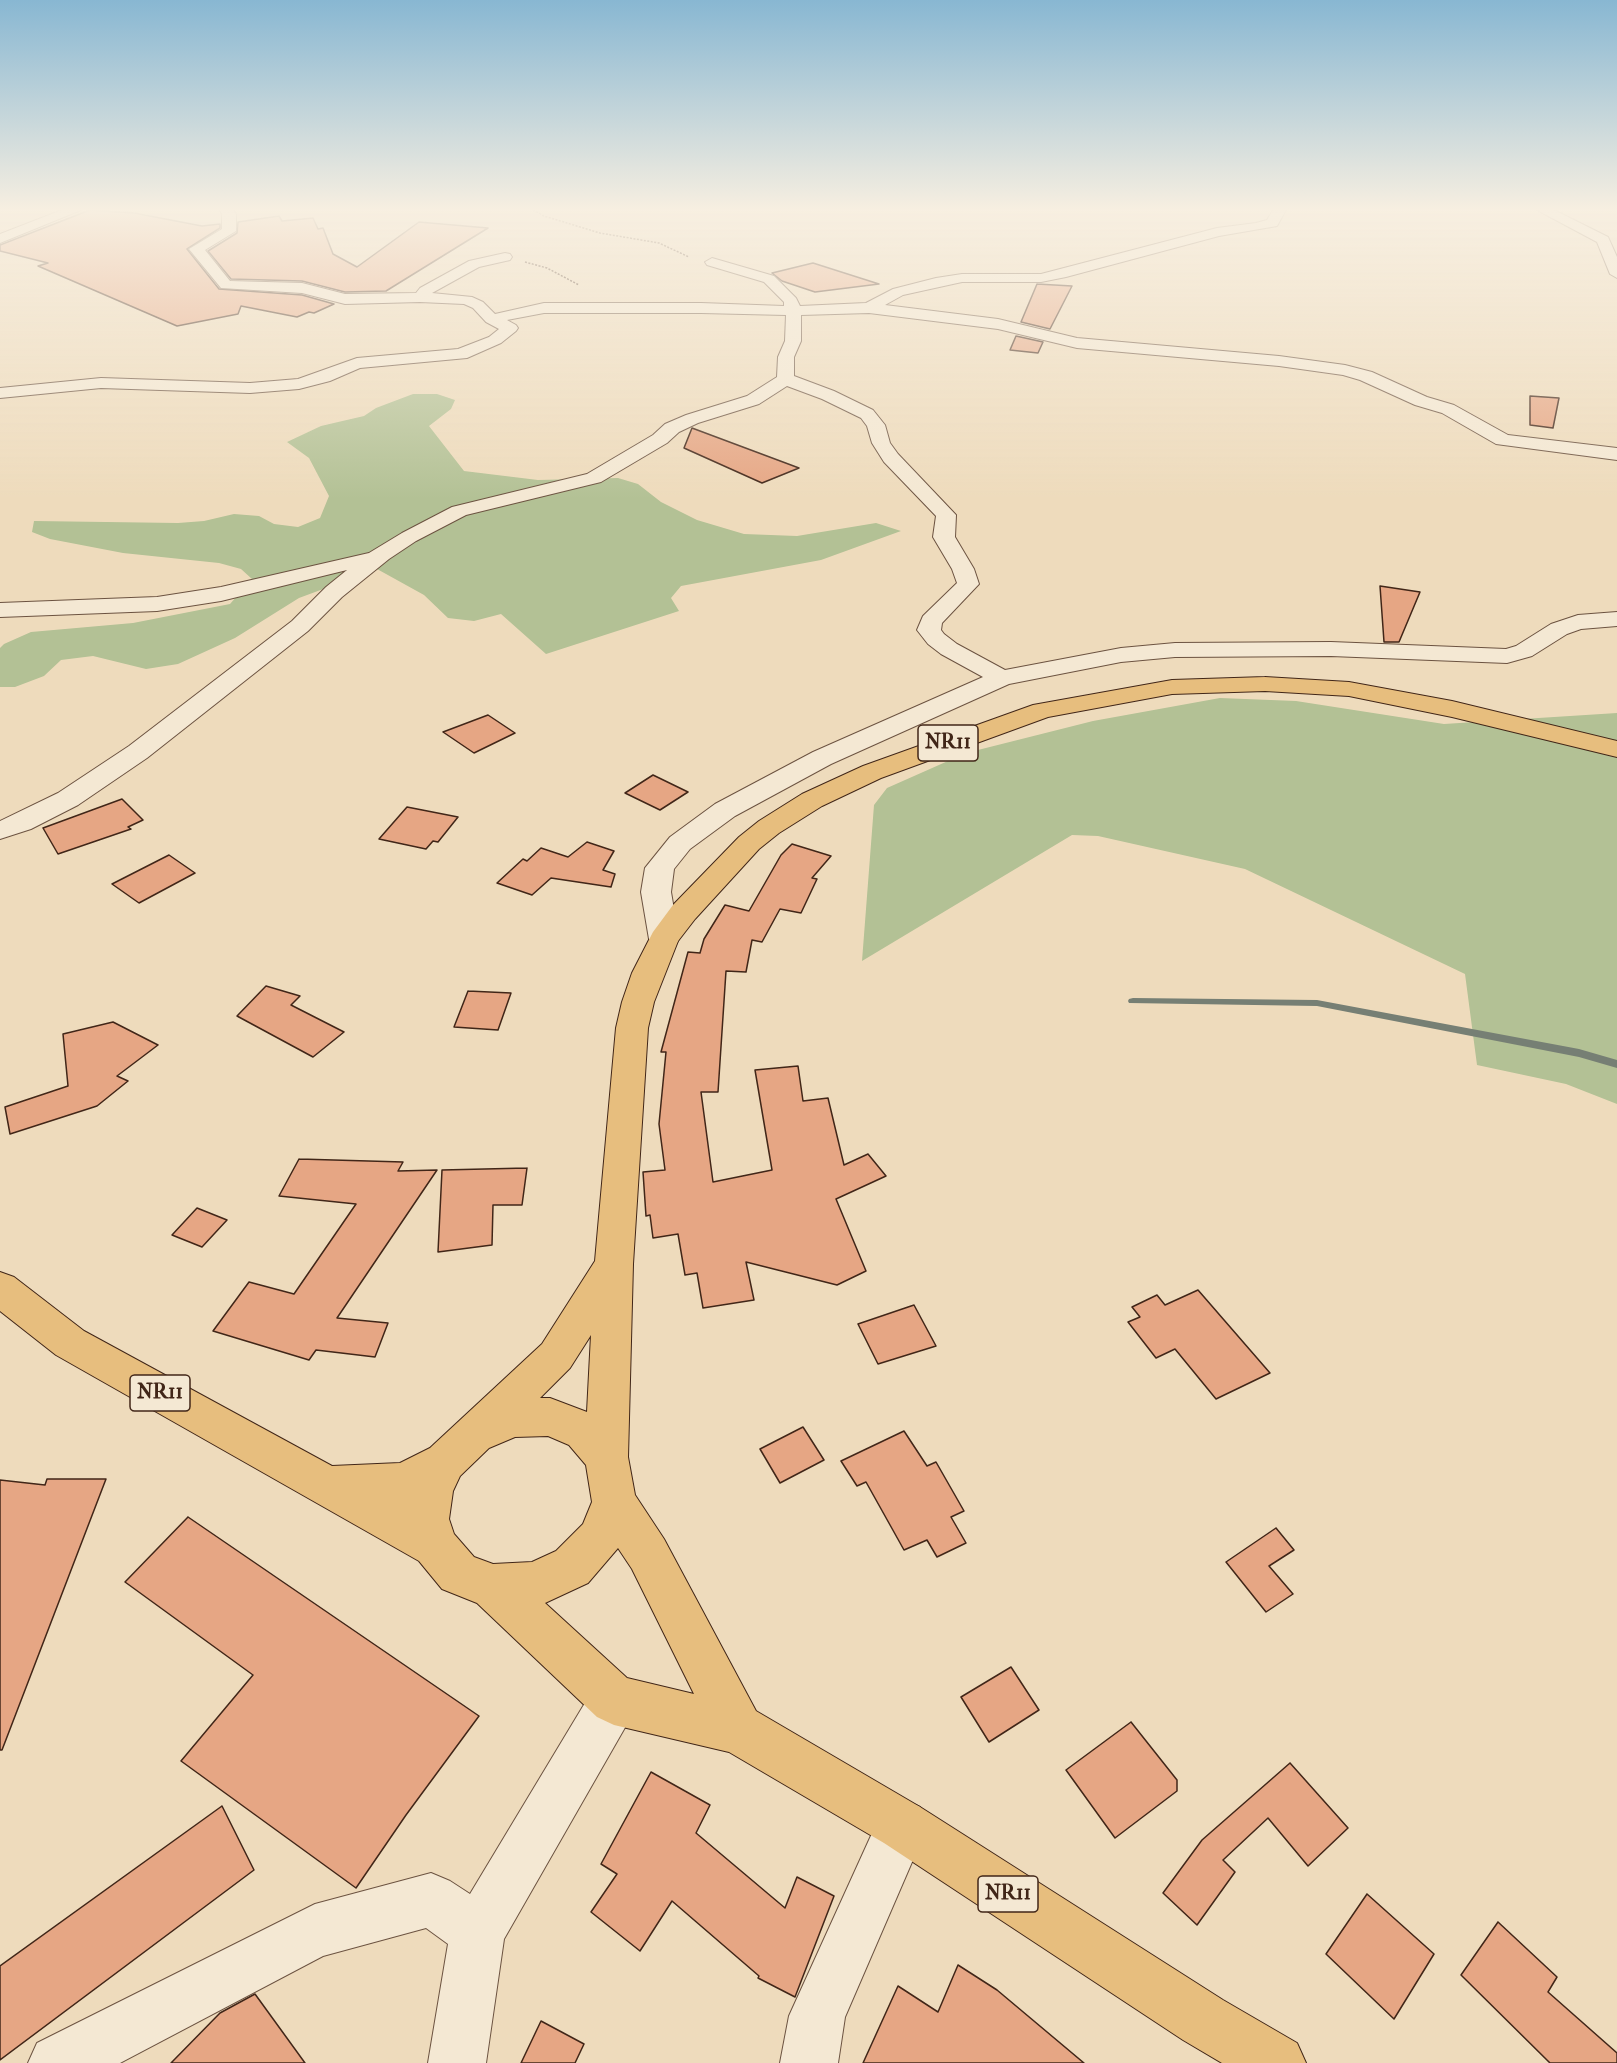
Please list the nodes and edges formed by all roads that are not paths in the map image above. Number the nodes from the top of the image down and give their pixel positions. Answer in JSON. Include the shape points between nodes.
{"nodes":[{"id":1,"x":479,"y":306,"type":"edge"},
{"id":2,"x":792,"y":306,"type":"edge"},
{"id":3,"x":872,"y":306,"type":"edge"},
{"id":4,"x":869,"y":308,"type":"junction"},
{"id":5,"x":794,"y":311,"type":"junction"},
{"id":6,"x":492,"y":320,"type":"junction"},
{"id":7,"x":785,"y":379,"type":"junction"},
{"id":8,"x":0,"y":393,"type":"edge"},
{"id":9,"x":1617,"y":454,"type":"edge"},
{"id":10,"x":381,"y":554,"type":"junction"},
{"id":11,"x":0,"y":610,"type":"edge"},
{"id":12,"x":1617,"y":619,"type":"edge"},
{"id":13,"x":1002,"y":678,"type":"junction"},
{"id":14,"x":1617,"y":749,"type":"edge"},
{"id":15,"x":0,"y":831,"type":"edge"},
{"id":16,"x":664,"y":939,"type":"junction"},
{"id":17,"x":614,"y":1264,"type":"junction"},
{"id":18,"x":0,"y":1288,"type":"edge"},
{"id":19,"x":460,"y":1448,"type":"junction"},
{"id":20,"x":606,"y":1457,"type":"junction"},
{"id":21,"x":329,"y":1486,"type":"junction"},
{"id":22,"x":614,"y":1502,"type":"junction"},
{"id":23,"x":435,"y":1546,"type":"junction"},
{"id":24,"x":493,"y":1587,"type":"junction"},
{"id":25,"x":614,"y":1700,"type":"junction"},
{"id":26,"x":738,"y":1729,"type":"junction"},
{"id":27,"x":902,"y":1825,"type":"junction"},
{"id":28,"x":478,"y":1932,"type":"junction"},
{"id":29,"x":57,"y":2063,"type":"edge"},
{"id":30,"x":458,"y":2063,"type":"edge"},
{"id":31,"x":809,"y":2063,"type":"edge"},
{"id":32,"x":1277,"y":2063,"type":"edge"}],
"edges":[{"from":1,"to":6,"type":"street"},
{"from":2,"to":5,"type":"street"},
{"from":3,"to":4,"type":"street"},
{"from":4,"to":5,"type":"street"},
{"from":4,"to":9,"type":"street","via":[[998,324],[1077,343],[1345,370],[1448,409],[1503,440]]},
{"from":5,"to":6,"type":"street","via":[[555,308]]},
{"from":5,"to":7,"type":"street"},
{"from":6,"to":8,"type":"street","via":[[510,328],[495,340],[461,354],[357,363],[299,384],[250,388],[101,383]]},
{"from":7,"to":10,"type":"street","via":[[753,399],[672,428],[594,478],[459,511]]},
{"from":7,"to":13,"type":"street","via":[[867,414],[891,458],[946,515],[944,537],[968,584],[931,621],[929,630],[949,649]]},
{"from":10,"to":11,"type":"street","via":[[348,566],[157,604]]},
{"from":10,"to":15,"type":"street","via":[[300,626],[138,752],[68,799]]},
{"from":12,"to":13,"type":"street","via":[[1578,622],[1507,656],[1331,649],[1175,650],[1121,655]]},
{"from":13,"to":16,"type":"street","via":[[822,758],[725,810],[680,843],[660,868],[656,892]]},
{"from":14,"to":16,"type":"highway","number":"NR11","via":[[1389,696],[1308,685],[1172,687],[1042,710],[872,772],[791,813],[749,843]]},
{"from":16,"to":17,"type":"highway","number":"NR11","via":[[648,973],[632,1028]]},
{"from":17,"to":19,"type":"highway","number":"NR11","via":[[556,1356]]},
{"from":17,"to":20,"type":"highway","number":"NR11"},
{"from":18,"to":21,"type":"highway","number":"NR11","via":[[70,1343]]},
{"from":19,"to":20,"type":"highway","via":[[512,1418],[550,1418],[584,1431]]},
{"from":19,"to":21,"type":"highway","number":"NR11","via":[[404,1483]]},
{"from":19,"to":23,"type":"highway","via":[[431,1489],[427,1519]]},
{"from":20,"to":22,"type":"highway"},
{"from":21,"to":23,"type":"highway","number":"NR11"},
{"from":22,"to":24,"type":"highway","via":[[600,1538],[572,1567],[534,1585]]},
{"from":22,"to":26,"type":"highway","via":[[648,1554]]},
{"from":23,"to":24,"type":"highway","via":[[458,1573]]},
{"from":24,"to":25,"type":"highway","number":"NR11"},
{"from":25,"to":26,"type":"highway","number":"NR11"},
{"from":25,"to":28,"type":"street"},
{"from":26,"to":27,"type":"highway","number":"NR11"},
{"from":27,"to":31,"type":"street","via":[[817,2016]]},
{"from":27,"to":32,"type":"highway","number":"NR11","via":[[1203,2020]]},
{"from":28,"to":29,"type":"street","via":[[432,1900],[315,1931]]},
{"from":28,"to":30,"type":"street"}]}
